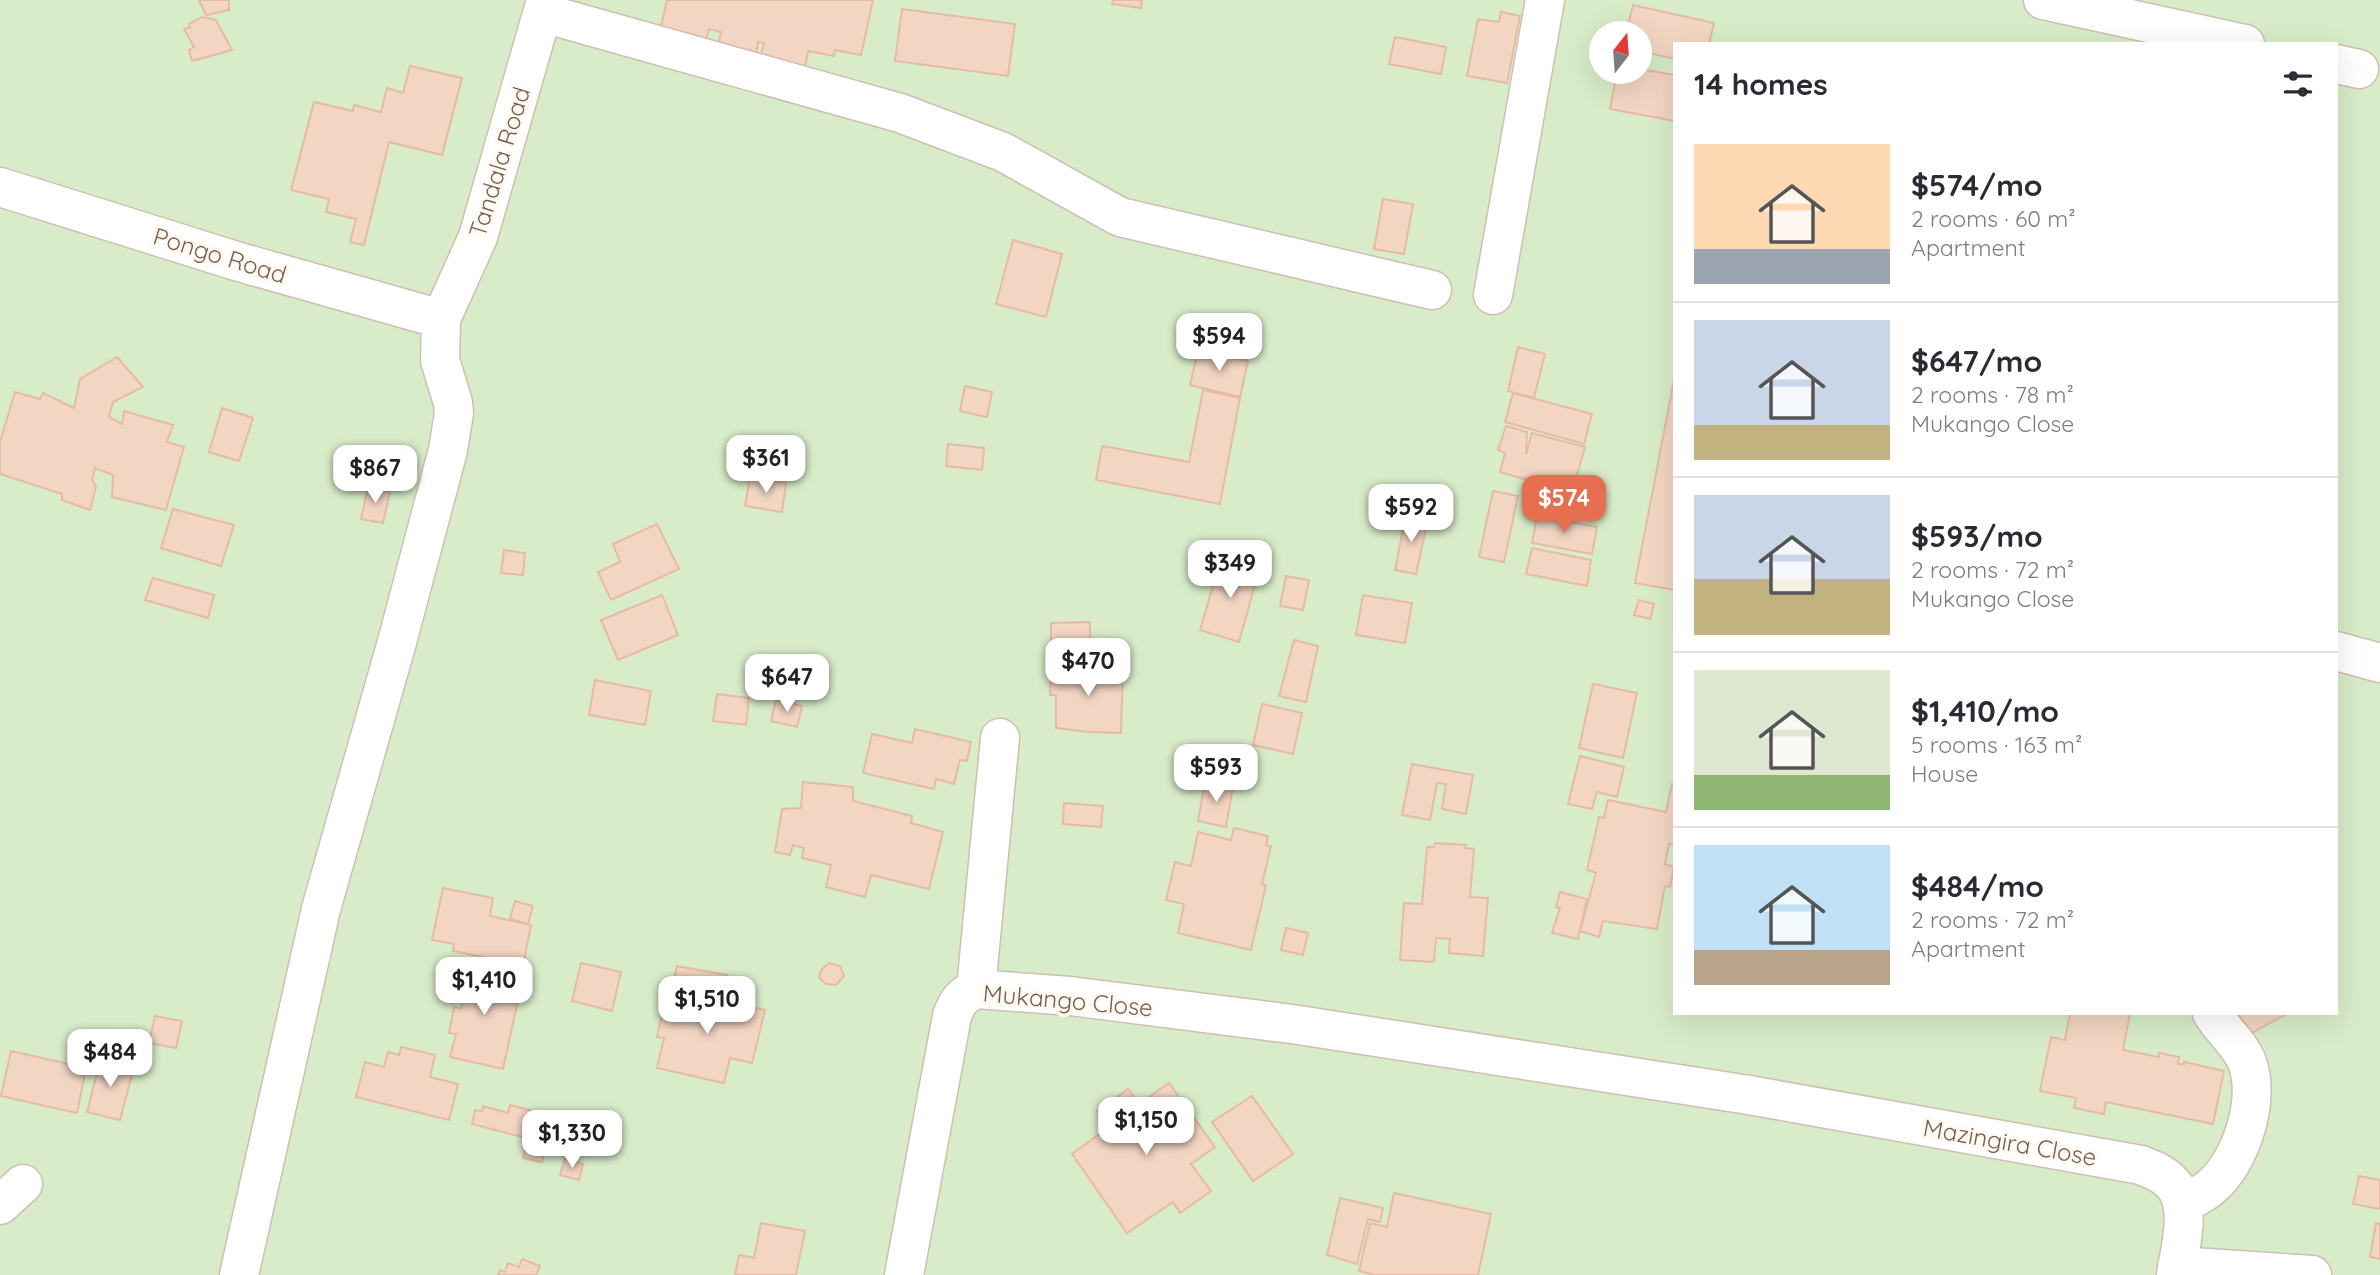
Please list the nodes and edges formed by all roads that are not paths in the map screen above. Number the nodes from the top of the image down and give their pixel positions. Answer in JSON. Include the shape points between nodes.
{"nodes":[{"id":1,"x":1545,"y":0,"type":"edge"},
{"id":2,"x":2043,"y":0,"type":"edge"},
{"id":3,"x":544,"y":7,"type":"edge"},
{"id":4,"x":2236,"y":42,"type":"edge"},
{"id":5,"x":0,"y":187,"type":"edge"},
{"id":6,"x":1432,"y":290,"type":"dead end"},
{"id":7,"x":1493,"y":295,"type":"dead end"},
{"id":8,"x":441,"y":319,"type":"junction"},
{"id":9,"x":2338,"y":652,"type":"edge"},
{"id":10,"x":2380,"y":663,"type":"edge"},
{"id":11,"x":1000,"y":738,"type":"dead end"},
{"id":12,"x":976,"y":989,"type":"junction"},
{"id":13,"x":2213,"y":1015,"type":"edge"},
{"id":14,"x":1749,"y":1095,"type":"joint"},
{"id":15,"x":2183,"y":1205,"type":"junction"},
{"id":16,"x":2177,"y":1270,"type":"edge"},
{"id":17,"x":239,"y":1275,"type":"edge"},
{"id":18,"x":904,"y":1275,"type":"edge"},
{"id":19,"x":2312,"y":1275,"type":"edge"}],
"edges":[{"from":1,"to":7,"type":"street"},
{"from":2,"to":4,"type":"street"},
{"from":3,"to":6,"type":"street","via":[[900,113],[1003,152],[1120,217]]},
{"from":3,"to":8,"type":"street","name":"Tandala Road","via":[[478,237]]},
{"from":5,"to":8,"type":"street","name":"Pongo Road"},
{"from":8,"to":17,"type":"street","via":[[440,360],[454,413],[450,440],[321,909]]},
{"from":9,"to":10,"type":"street"},
{"from":11,"to":12,"type":"street"},
{"from":12,"to":14,"type":"street","name":"Mukango Close","via":[[1292,1024]]},
{"from":12,"to":18,"type":"street","name":"Mukango Close","via":[[965,993],[952,1016]]},
{"from":13,"to":15,"type":"street","via":[[2247,1062],[2249,1110],[2245,1134],[2230,1164],[2211,1187]]},
{"from":14,"to":15,"type":"street","name":"Mazingira Close","via":[[2141,1165],[2171,1181]]},
{"from":15,"to":16,"type":"street"},
{"from":16,"to":19,"type":"street"}]}
